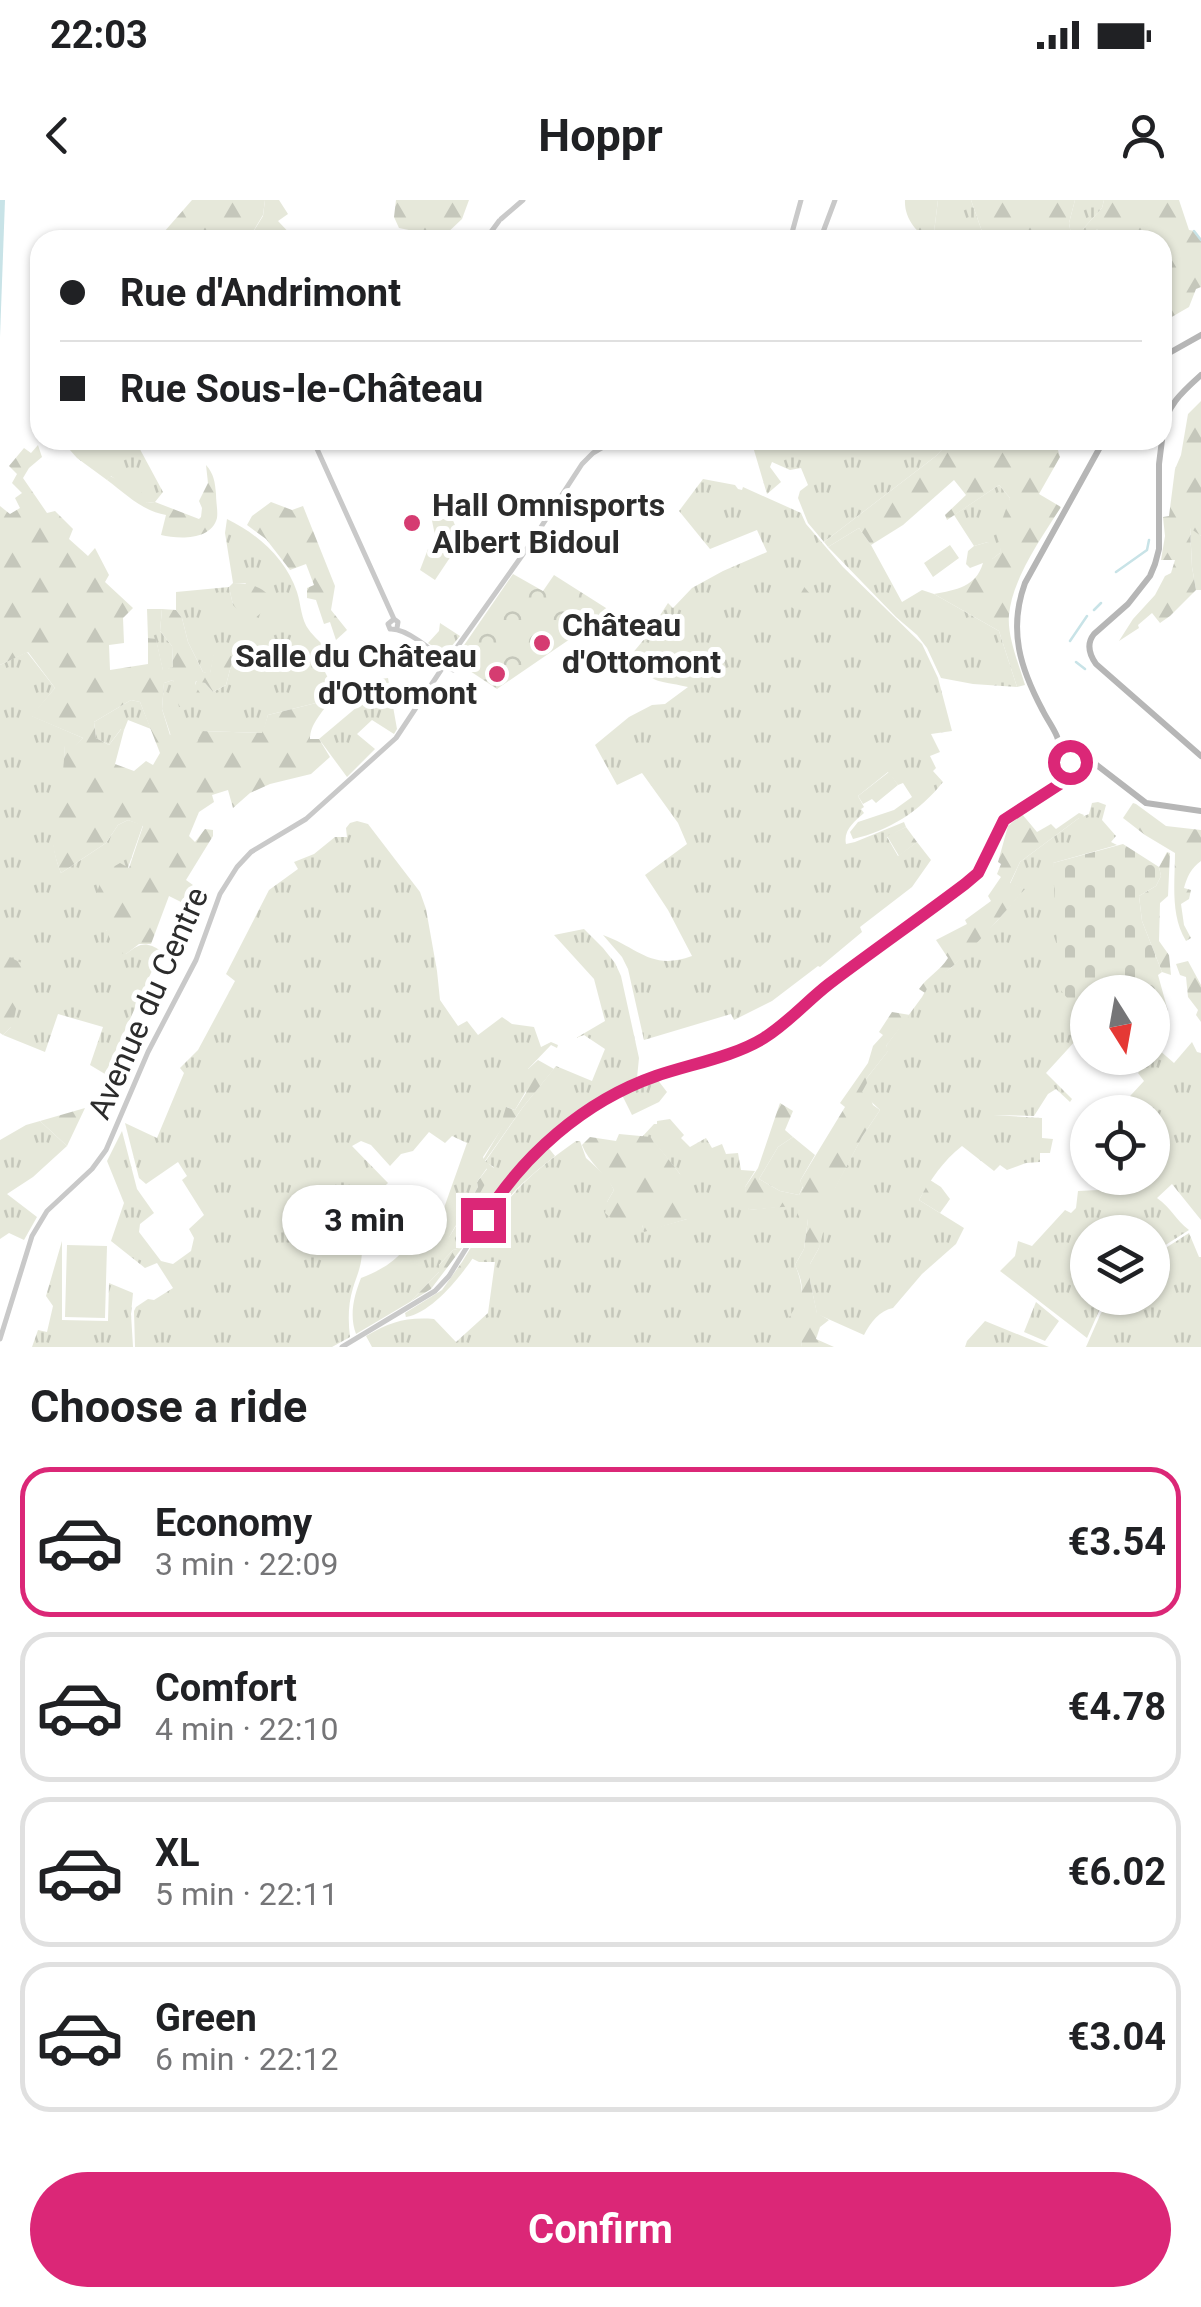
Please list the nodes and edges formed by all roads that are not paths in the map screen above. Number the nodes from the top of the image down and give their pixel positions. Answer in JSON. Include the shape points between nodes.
{"nodes":[{"id":1,"x":523,"y":200,"type":"edge"},
{"id":2,"x":801,"y":200,"type":"edge"},
{"id":3,"x":835,"y":200,"type":"edge"},
{"id":4,"x":492,"y":230,"type":"edge"},
{"id":5,"x":793,"y":230,"type":"edge"},
{"id":6,"x":824,"y":230,"type":"edge"},
{"id":7,"x":1201,"y":335,"type":"edge"},
{"id":8,"x":1172,"y":352,"type":"edge"},
{"id":9,"x":1201,"y":375,"type":"edge"},
{"id":10,"x":1172,"y":404,"type":"edge"},
{"id":11,"x":318,"y":450,"type":"edge"},
{"id":12,"x":598,"y":450,"type":"edge"},
{"id":13,"x":1098,"y":450,"type":"edge"},
{"id":14,"x":1160,"y":450,"type":"edge"},
{"id":15,"x":449,"y":661,"type":"junction"},
{"id":16,"x":1061,"y":744,"type":"junction"},
{"id":17,"x":1071,"y":754,"type":"junction"},
{"id":18,"x":1201,"y":756,"type":"edge"},
{"id":19,"x":1093,"y":764,"type":"junction"},
{"id":20,"x":1070,"y":775,"type":"junction"},
{"id":21,"x":1201,"y":811,"type":"edge"},
{"id":22,"x":0,"y":1338,"type":"edge"},
{"id":23,"x":342,"y":1347,"type":"edge"}],
"edges":[{"from":1,"to":4,"type":"street"},
{"from":2,"to":5,"type":"street"},
{"from":3,"to":6,"type":"street"},
{"from":7,"to":8,"type":"main road"},
{"from":9,"to":10,"type":"main road"},
{"from":11,"to":15,"type":"street","via":[[394,620],[388,628]]},
{"from":12,"to":15,"type":"street","name":"Avenue du Centre"},
{"from":13,"to":16,"type":"main road","via":[[1025,583],[1016,615],[1021,655]]},
{"from":14,"to":18,"type":"main road","via":[[1155,564],[1139,592],[1100,627],[1090,655]]},
{"from":15,"to":22,"type":"street","name":"Avenue du Centre","via":[[400,733],[306,819],[237,867],[106,1150],[32,1236]]},
{"from":16,"to":17,"type":"main road","via":[[1059,750]]},
{"from":16,"to":17,"type":"main road","via":[[1072,742]]},
{"from":17,"to":19,"type":"main road"},
{"from":17,"to":20,"type":"street"},
{"from":19,"to":20,"type":"street"},
{"from":19,"to":21,"type":"main road","via":[[1146,803]]},
{"from":20,"to":23,"type":"street","via":[[1004,820],[978,873],[764,1038],[638,1083],[575,1120],[539,1149],[492,1204],[435,1292]]}]}
